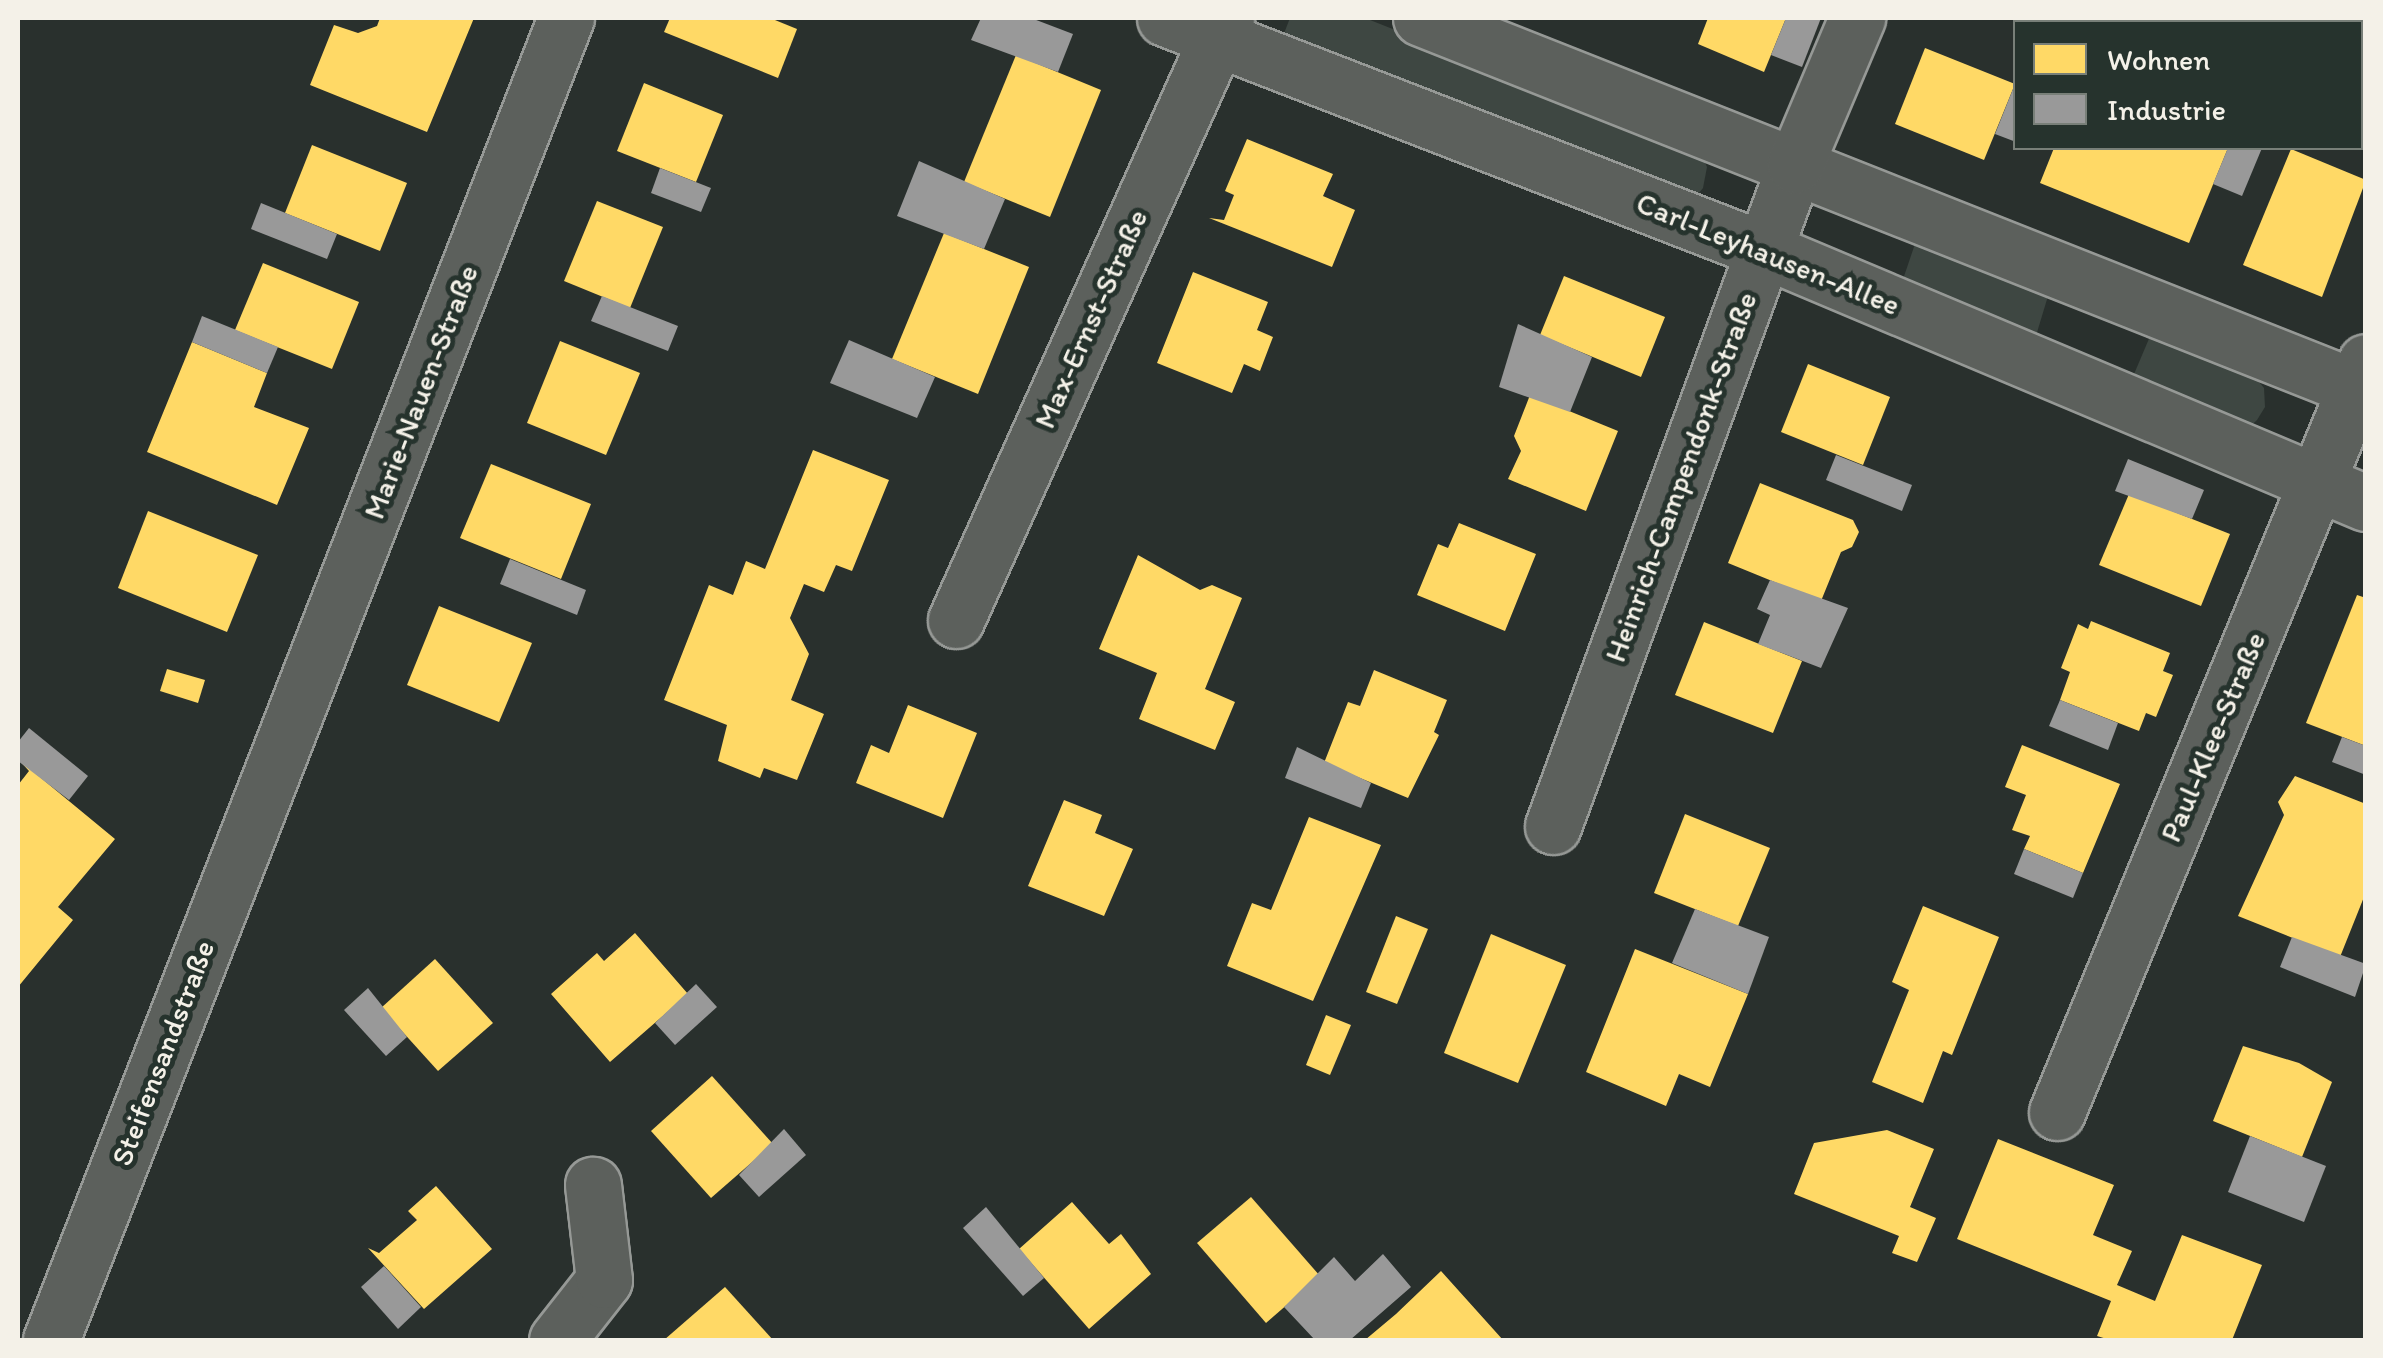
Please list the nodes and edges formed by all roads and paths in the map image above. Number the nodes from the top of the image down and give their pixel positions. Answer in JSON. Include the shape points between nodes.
{"nodes":[{"id":1,"x":566,"y":18,"type":"edge"},
{"id":2,"x":1164,"y":18,"type":"edge"},
{"id":3,"x":1421,"y":18,"type":"edge"},
{"id":4,"x":1857,"y":18,"type":"edge"},
{"id":5,"x":1222,"y":28,"type":"edge"},
{"id":6,"x":1794,"y":165,"type":"junction"},
{"id":7,"x":1764,"y":250,"type":"junction"},
{"id":8,"x":2362,"y":381,"type":"edge"},
{"id":9,"x":2342,"y":493,"type":"edge"},
{"id":10,"x":956,"y":620,"type":"dead end"},
{"id":11,"x":276,"y":766,"type":"joint"},
{"id":12,"x":1553,"y":826,"type":"dead end"},
{"id":13,"x":2057,"y":1112,"type":"dead end"},
{"id":14,"x":593,"y":1185,"type":"dead end"},
{"id":15,"x":51,"y":1340,"type":"edge"},
{"id":16,"x":557,"y":1340,"type":"edge"}],
"edges":[{"from":1,"to":11,"type":"street","name":"Marie-Nauen-Straße"},
{"from":2,"to":5,"type":"street","name":"Carl-Leyhausen-Allee"},
{"from":3,"to":6,"type":"street"},
{"from":4,"to":6,"type":"street","name":"Heinrich-Campendonk-Straße"},
{"from":5,"to":7,"type":"street","name":"Carl-Leyhausen-Allee"},
{"from":5,"to":10,"type":"street","name":"Max-Ernst-Straße"},
{"from":6,"to":7,"type":"street","name":"Heinrich-Campendonk-Straße"},
{"from":6,"to":8,"type":"street"},
{"from":7,"to":9,"type":"street","name":"Carl-Leyhausen-Allee"},
{"from":7,"to":12,"type":"street","name":"Heinrich-Campendonk-Straße"},
{"from":8,"to":9,"type":"street","name":"Paul-Klee-Straße"},
{"from":9,"to":13,"type":"street","name":"Paul-Klee-Straße"},
{"from":11,"to":15,"type":"street","name":"Steifensandstraße"},
{"from":14,"to":16,"type":"street","via":[[604,1280]]}]}
